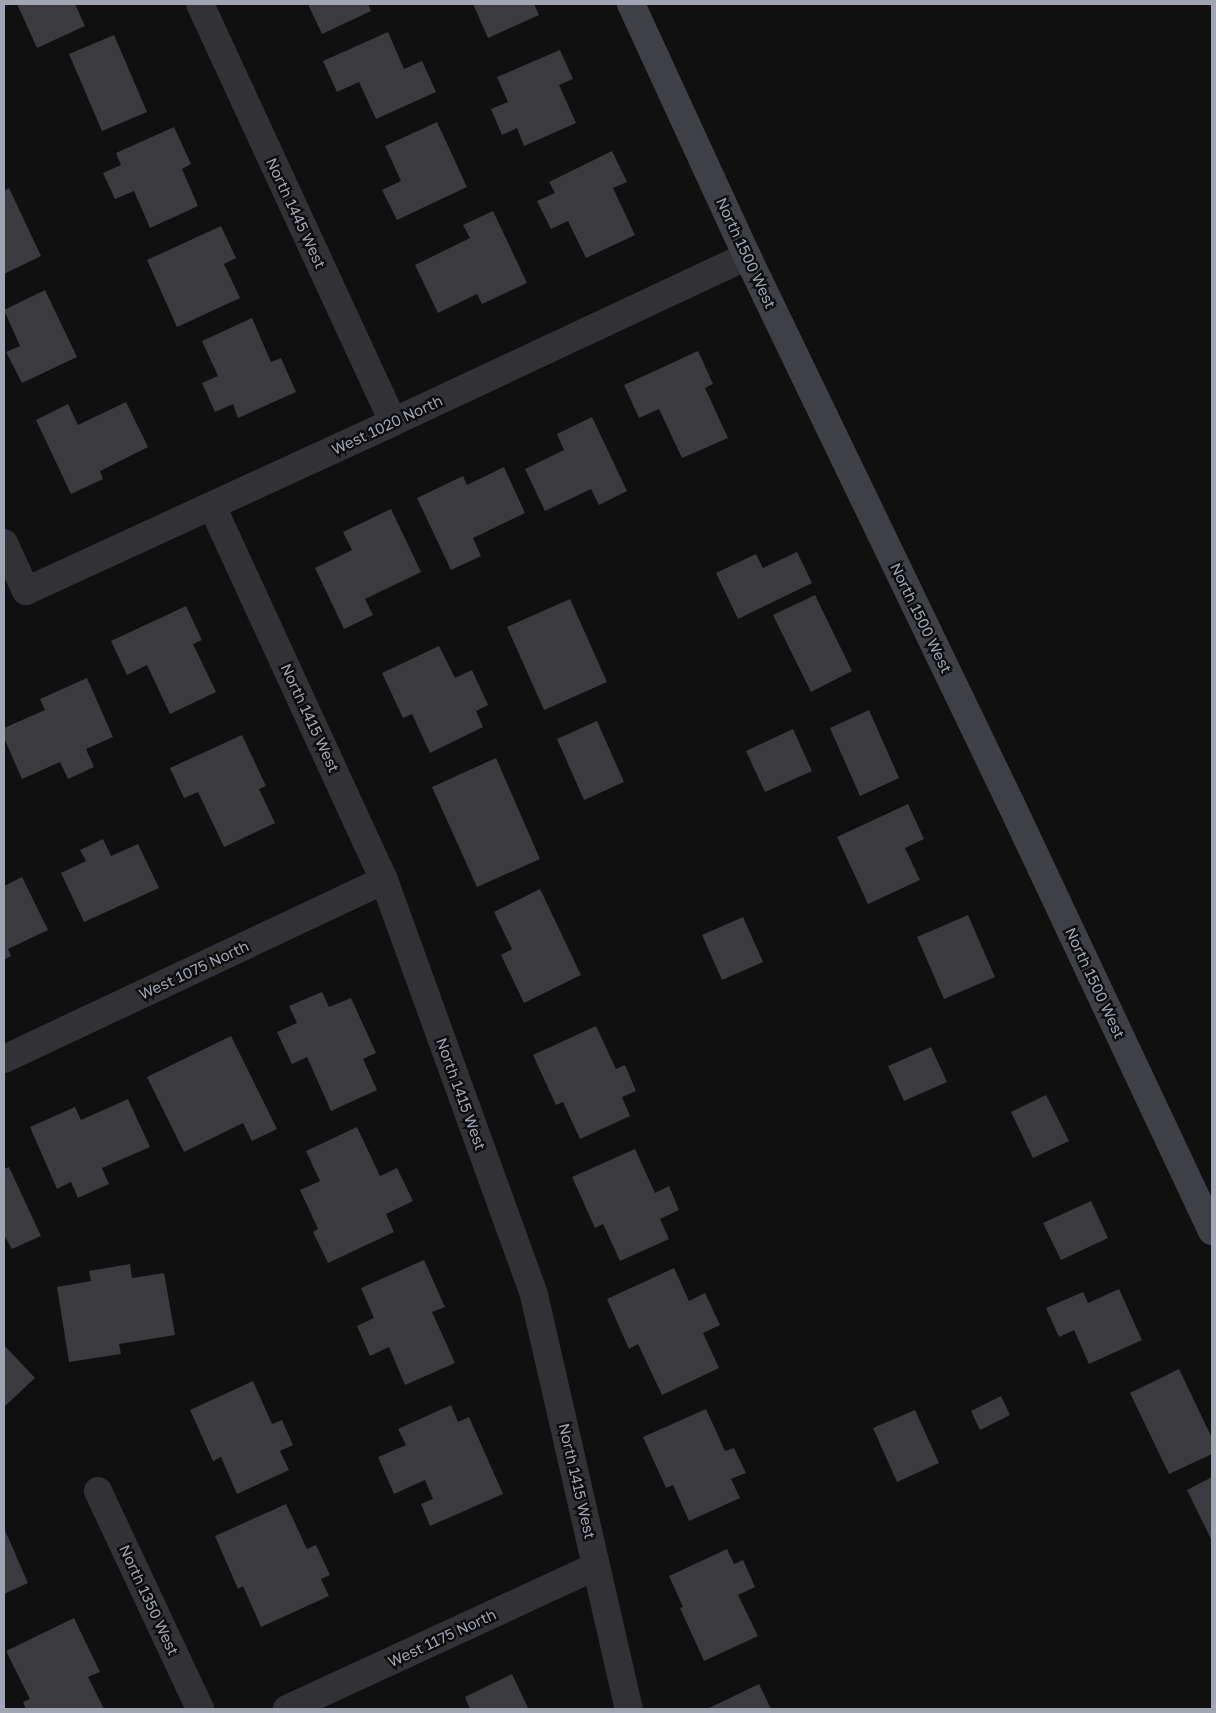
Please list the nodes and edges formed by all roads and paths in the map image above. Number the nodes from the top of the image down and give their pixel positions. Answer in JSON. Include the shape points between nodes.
{"nodes":[{"id":1,"x":200,"y":4,"type":"edge"},
{"id":2,"x":631,"y":4,"type":"edge"},
{"id":3,"x":746,"y":256,"type":"junction"},
{"id":4,"x":393,"y":422,"type":"junction"},
{"id":5,"x":212,"y":506,"type":"junction"},
{"id":6,"x":4,"y":543,"type":"edge"},
{"id":7,"x":384,"y":880,"type":"junction"},
{"id":8,"x":4,"y":1059,"type":"edge"},
{"id":9,"x":1212,"y":1231,"type":"edge"},
{"id":10,"x":98,"y":1491,"type":"dead end"},
{"id":11,"x":596,"y":1566,"type":"junction"},
{"id":12,"x":200,"y":1709,"type":"edge"},
{"id":13,"x":287,"y":1709,"type":"edge"},
{"id":14,"x":629,"y":1709,"type":"edge"}],
"edges":[{"from":1,"to":4,"type":"street","name":"North 1445 West"},
{"from":2,"to":3,"type":"street","name":"North 1500 West"},
{"from":3,"to":4,"type":"street","name":"West 1020 North"},
{"from":3,"to":9,"type":"street","name":"North 1500 West","via":[[1011,804]]},
{"from":4,"to":5,"type":"street","name":"West 1020 North"},
{"from":5,"to":6,"type":"street","name":"West 1020 North","via":[[26,591]]},
{"from":5,"to":7,"type":"street","name":"North 1415 West"},
{"from":7,"to":8,"type":"street","name":"West 1075 North"},
{"from":7,"to":11,"type":"street","name":"North 1415 West","via":[[534,1295]]},
{"from":10,"to":12,"type":"street","name":"North 1350 West"},
{"from":11,"to":13,"type":"street","name":"West 1175 North"},
{"from":11,"to":14,"type":"street","name":"North 1415 West"}]}
